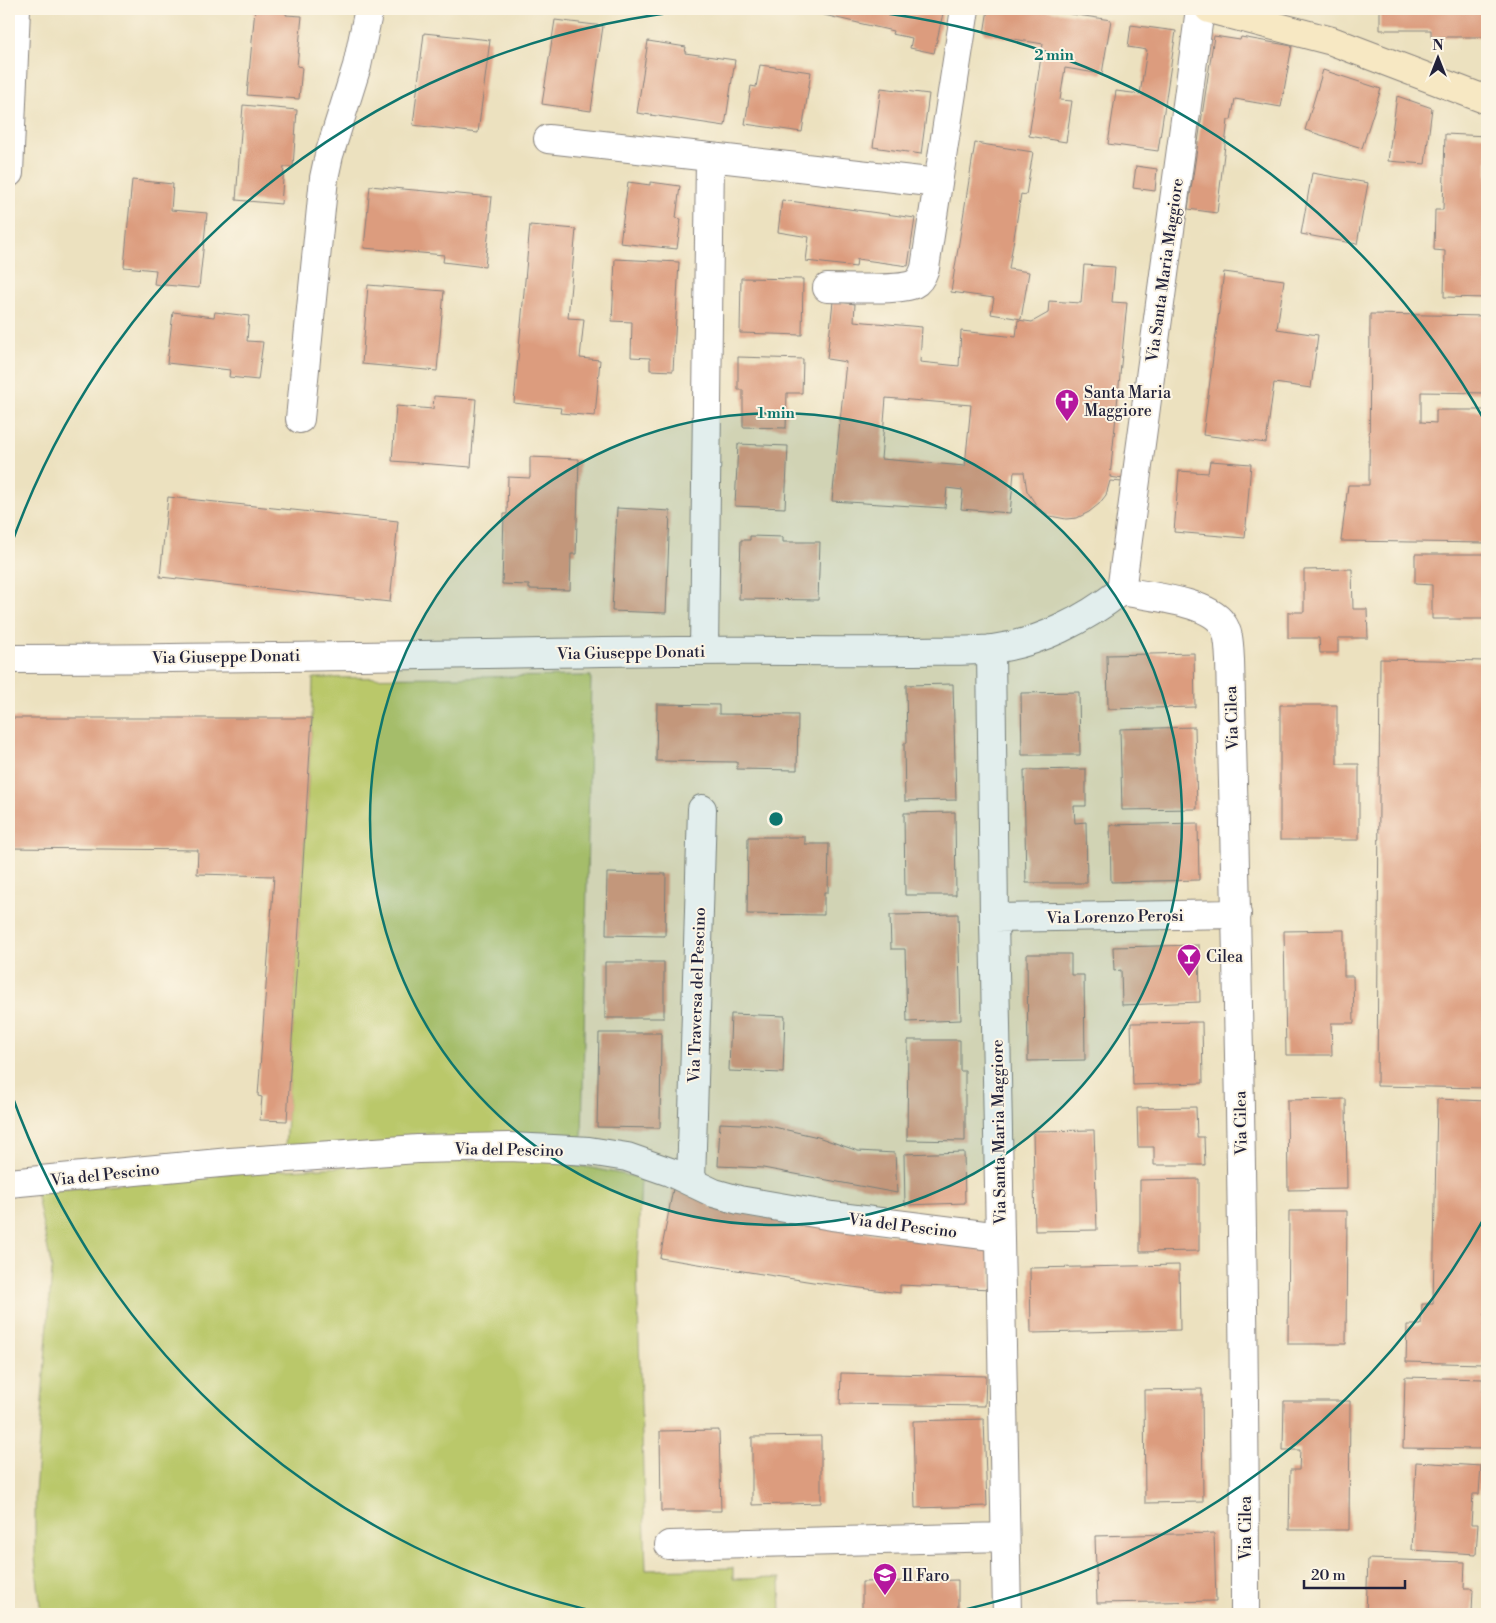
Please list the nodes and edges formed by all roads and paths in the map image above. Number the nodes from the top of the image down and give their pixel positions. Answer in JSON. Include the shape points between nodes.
{"nodes":[{"id":1,"x":16,"y":9,"type":"edge"},
{"id":2,"x":369,"y":9,"type":"edge"},
{"id":3,"x":966,"y":9,"type":"edge"},
{"id":4,"x":1200,"y":9,"type":"edge"},
{"id":5,"x":1209,"y":9,"type":"edge"},
{"id":6,"x":1265,"y":16,"type":"edge"},
{"id":7,"x":1487,"y":100,"type":"edge"},
{"id":8,"x":548,"y":139,"type":"dead end"},
{"id":9,"x":710,"y":157,"type":"junction"},
{"id":10,"x":9,"y":173,"type":"edge"},
{"id":11,"x":938,"y":183,"type":"junction"},
{"id":12,"x":827,"y":288,"type":"dead end"},
{"id":13,"x":300,"y":419,"type":"dead end"},
{"id":14,"x":1121,"y":591,"type":"junction"},
{"id":15,"x":991,"y":649,"type":"junction"},
{"id":16,"x":704,"y":651,"type":"junction"},
{"id":17,"x":9,"y":658,"type":"edge"},
{"id":18,"x":702,"y":809,"type":"dead end"},
{"id":19,"x":1237,"y":914,"type":"junction"},
{"id":20,"x":994,"y":918,"type":"junction"},
{"id":21,"x":691,"y":1181,"type":"junction"},
{"id":22,"x":9,"y":1183,"type":"edge"},
{"id":23,"x":1000,"y":1237,"type":"junction"},
{"id":24,"x":1005,"y":1537,"type":"junction"},
{"id":25,"x":669,"y":1545,"type":"dead end"},
{"id":26,"x":1007,"y":1614,"type":"edge"},
{"id":27,"x":1245,"y":1614,"type":"edge"}],
"edges":[{"from":1,"to":10,"type":"street"},
{"from":2,"to":13,"type":"street","via":[[358,66],[324,178]]},
{"from":3,"to":11,"type":"street"},
{"from":4,"to":14,"type":"street","name":"Via Santa Maria Maggiore"},
{"from":5,"to":6,"type":"main road"},
{"from":6,"to":7,"type":"main road"},
{"from":8,"to":9,"type":"street"},
{"from":9,"to":11,"type":"street"},
{"from":9,"to":16,"type":"street"},
{"from":11,"to":12,"type":"street","via":[[925,268],[919,280],[907,286]]},
{"from":14,"to":15,"type":"street","name":"Via Giuseppe Donati","via":[[1063,627],[1025,642]]},
{"from":14,"to":19,"type":"street","name":"Via Cilea","via":[[1206,610],[1222,622],[1227,633]]},
{"from":15,"to":16,"type":"street","name":"Via Giuseppe Donati"},
{"from":15,"to":20,"type":"street","name":"Via Santa Maria Maggiore"},
{"from":16,"to":17,"type":"street","name":"Via Giuseppe Donati"},
{"from":18,"to":21,"type":"street","name":"Via Traversa del Pescino"},
{"from":19,"to":20,"type":"street","name":"Via Lorenzo Perosi"},
{"from":19,"to":27,"type":"street","name":"Via Cilea"},
{"from":20,"to":23,"type":"street","name":"Via Santa Maria Maggiore"},
{"from":21,"to":22,"type":"street","name":"Via del Pescino","via":[[627,1157],[589,1151],[509,1147],[418,1148]]},
{"from":21,"to":23,"type":"street","name":"Via del Pescino","via":[[714,1193],[739,1200],[832,1216]]},
{"from":23,"to":24,"type":"street","name":"Via Santa Maria Maggiore"},
{"from":24,"to":25,"type":"street"},
{"from":24,"to":26,"type":"street","name":"Via Santa Maria Maggiore"}]}
